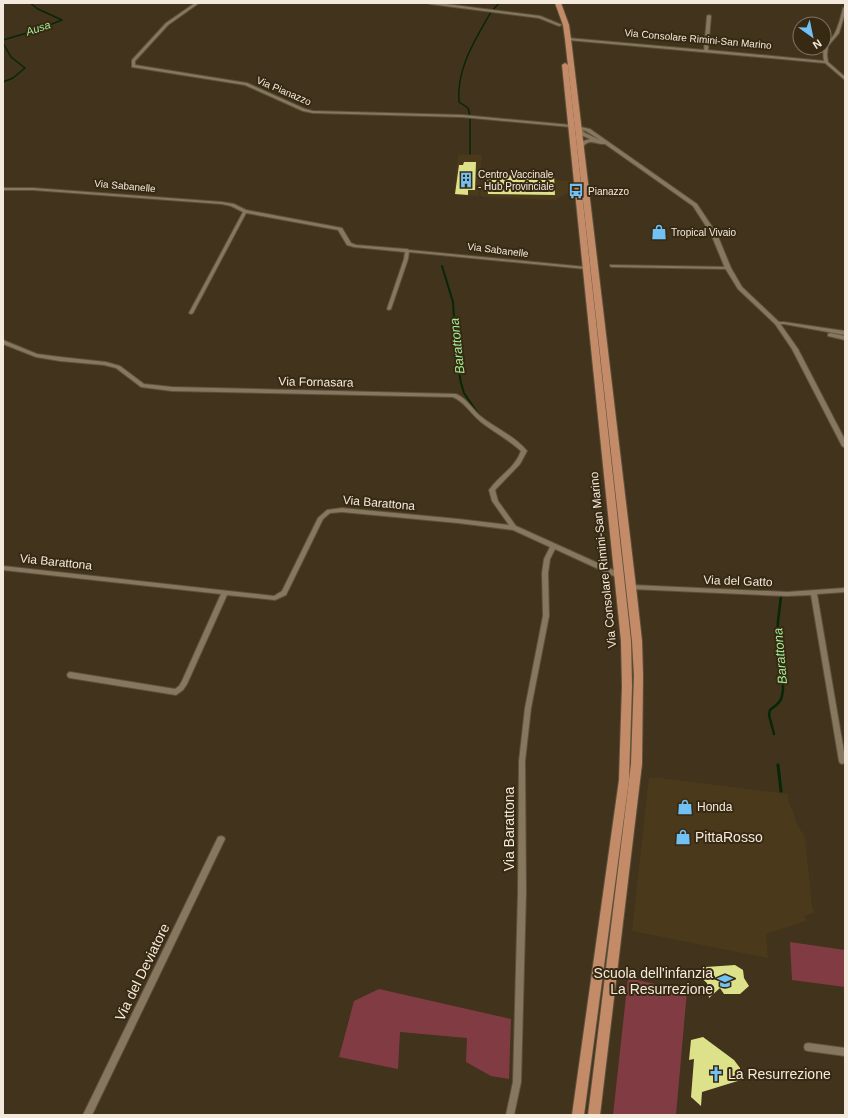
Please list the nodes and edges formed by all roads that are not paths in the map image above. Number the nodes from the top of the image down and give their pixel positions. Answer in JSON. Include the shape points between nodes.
{"nodes":[{"id":1,"x":198,"y":3,"type":"edge"},
{"id":2,"x":430,"y":3,"type":"edge"},
{"id":3,"x":552,"y":3,"type":"edge"},
{"id":4,"x":558,"y":3,"type":"edge"},
{"id":5,"x":845,"y":8,"type":"edge"},
{"id":6,"x":709,"y":16,"type":"dead end"},
{"id":7,"x":560,"y":25,"type":"junction"},
{"id":8,"x":568,"y":39,"type":"junction"},
{"id":9,"x":706,"y":51,"type":"junction"},
{"id":10,"x":826,"y":62,"type":"junction"},
{"id":11,"x":845,"y":79,"type":"edge"},
{"id":12,"x":575,"y":127,"type":"junction"},
{"id":13,"x":599,"y":141,"type":"junction"},
{"id":14,"x":611,"y":146,"type":"junction"},
{"id":15,"x":580,"y":147,"type":"junction"},
{"id":16,"x":3,"y":189,"type":"edge"},
{"id":17,"x":245,"y":211,"type":"junction"},
{"id":18,"x":407,"y":250,"type":"junction"},
{"id":19,"x":612,"y":266,"type":"dead end"},
{"id":20,"x":586,"y":268,"type":"junction"},
{"id":21,"x":728,"y":268,"type":"junction"},
{"id":22,"x":389,"y":309,"type":"dead end"},
{"id":23,"x":191,"y":313,"type":"dead end"},
{"id":24,"x":777,"y":323,"type":"junction"},
{"id":25,"x":784,"y":323,"type":"junction"},
{"id":26,"x":845,"y":333,"type":"edge"},
{"id":27,"x":845,"y":338,"type":"edge"},
{"id":28,"x":3,"y":342,"type":"edge"},
{"id":29,"x":845,"y":446,"type":"edge"},
{"id":30,"x":514,"y":528,"type":"junction"},
{"id":31,"x":554,"y":546,"type":"junction"},
{"id":32,"x":3,"y":568,"type":"edge"},
{"id":33,"x":618,"y":574,"type":"junction"},
{"id":34,"x":631,"y":587,"type":"junction"},
{"id":35,"x":845,"y":590,"type":"edge"},
{"id":36,"x":814,"y":592,"type":"junction"},
{"id":37,"x":225,"y":593,"type":"junction"},
{"id":38,"x":70,"y":675,"type":"dead end"},
{"id":39,"x":842,"y":761,"type":"dead end"},
{"id":40,"x":221,"y":839,"type":"dead end"},
{"id":41,"x":808,"y":1047,"type":"dead end"},
{"id":42,"x":845,"y":1052,"type":"edge"},
{"id":43,"x":88,"y":1115,"type":"edge"},
{"id":44,"x":510,"y":1115,"type":"edge"},
{"id":45,"x":578,"y":1115,"type":"edge"},
{"id":46,"x":594,"y":1115,"type":"edge"}],
"edges":[{"from":1,"to":12,"type":"street","name":"Via Pianazzo","via":[[167,24],[133,61],[133,66],[246,84],[313,112],[487,117]]},
{"from":2,"to":7,"type":"street","via":[[540,17]]},
{"from":3,"to":7,"type":"main road","name":"Via Consolare Rimini-San Marino"},
{"from":4,"to":8,"type":"main road","name":"Via Consolare Rimini-San Marino"},
{"from":5,"to":10,"type":"street","via":[[837,33],[826,46]]},
{"from":6,"to":9,"type":"street"},
{"from":7,"to":12,"type":"main road","name":"Via Consolare Rimini-San Marino"},
{"from":8,"to":9,"type":"street","name":"Via Consolare Rimini-San Marino"},
{"from":8,"to":12,"type":"main road","name":"Via Consolare Rimini-San Marino"},
{"from":9,"to":10,"type":"street","name":"Via Consolare Rimini-San Marino"},
{"from":10,"to":11,"type":"street"},
{"from":12,"to":13,"type":"street","via":[[583,134]]},
{"from":12,"to":14,"type":"street","via":[[588,130]]},
{"from":12,"to":15,"type":"main road","name":"Via Consolare Rimini-San Marino"},
{"from":12,"to":20,"type":"main road","name":"Via Consolare Rimini-San Marino"},
{"from":13,"to":14,"type":"street"},
{"from":13,"to":15,"type":"street","via":[[584,142]]},
{"from":14,"to":21,"type":"street","via":[[695,205],[714,234]]},
{"from":15,"to":34,"type":"main road","name":"Via Consolare Rimini-San Marino"},
{"from":16,"to":17,"type":"street","name":"Via Sabanelle","via":[[222,203]]},
{"from":17,"to":18,"type":"street","name":"Via Sabanelle","via":[[340,229],[349,244],[356,246]]},
{"from":17,"to":23,"type":"street"},
{"from":18,"to":20,"type":"street","name":"Via Sabanelle"},
{"from":18,"to":22,"type":"street"},
{"from":19,"to":21,"type":"street"},
{"from":20,"to":33,"type":"main road","name":"Via Consolare Rimini-San Marino"},
{"from":21,"to":24,"type":"street","via":[[740,288]]},
{"from":24,"to":25,"type":"street"},
{"from":24,"to":29,"type":"street","via":[[806,367]]},
{"from":25,"to":26,"type":"street"},
{"from":25,"to":27,"type":"street"},
{"from":28,"to":30,"type":"street","name":"Via Fornasara","via":[[36,355],[118,367],[143,386],[172,389],[454,395],[461,398],[477,416],[524,451],[522,459],[492,490],[495,501]]},
{"from":30,"to":31,"type":"street","name":"Via Barattona"},
{"from":30,"to":37,"type":"street","name":"Via Barattona","via":[[342,510],[329,511],[321,518],[284,593],[276,598]]},
{"from":31,"to":33,"type":"street","name":"Via Barattona"},
{"from":31,"to":44,"type":"street","name":"Via Barattona","via":[[547,559],[546,616],[528,708],[522,761],[522,892],[517,1082]]},
{"from":32,"to":37,"type":"street","name":"Via Barattona"},
{"from":33,"to":34,"type":"street"},
{"from":33,"to":45,"type":"main road","name":"Via Consolare Rimini-San Marino","via":[[626,641],[624,780]]},
{"from":34,"to":36,"type":"street","name":"Via del Gatto","via":[[765,594]]},
{"from":34,"to":46,"type":"main road","name":"Via Consolare Rimini-San Marino","via":[[637,649],[638,743]]},
{"from":35,"to":36,"type":"street","name":"Via del Gatto"},
{"from":36,"to":39,"type":"street"},
{"from":37,"to":38,"type":"street","via":[[185,682],[176,692]]},
{"from":40,"to":43,"type":"street","name":"Via del Deviatore"},
{"from":41,"to":42,"type":"street"}]}
